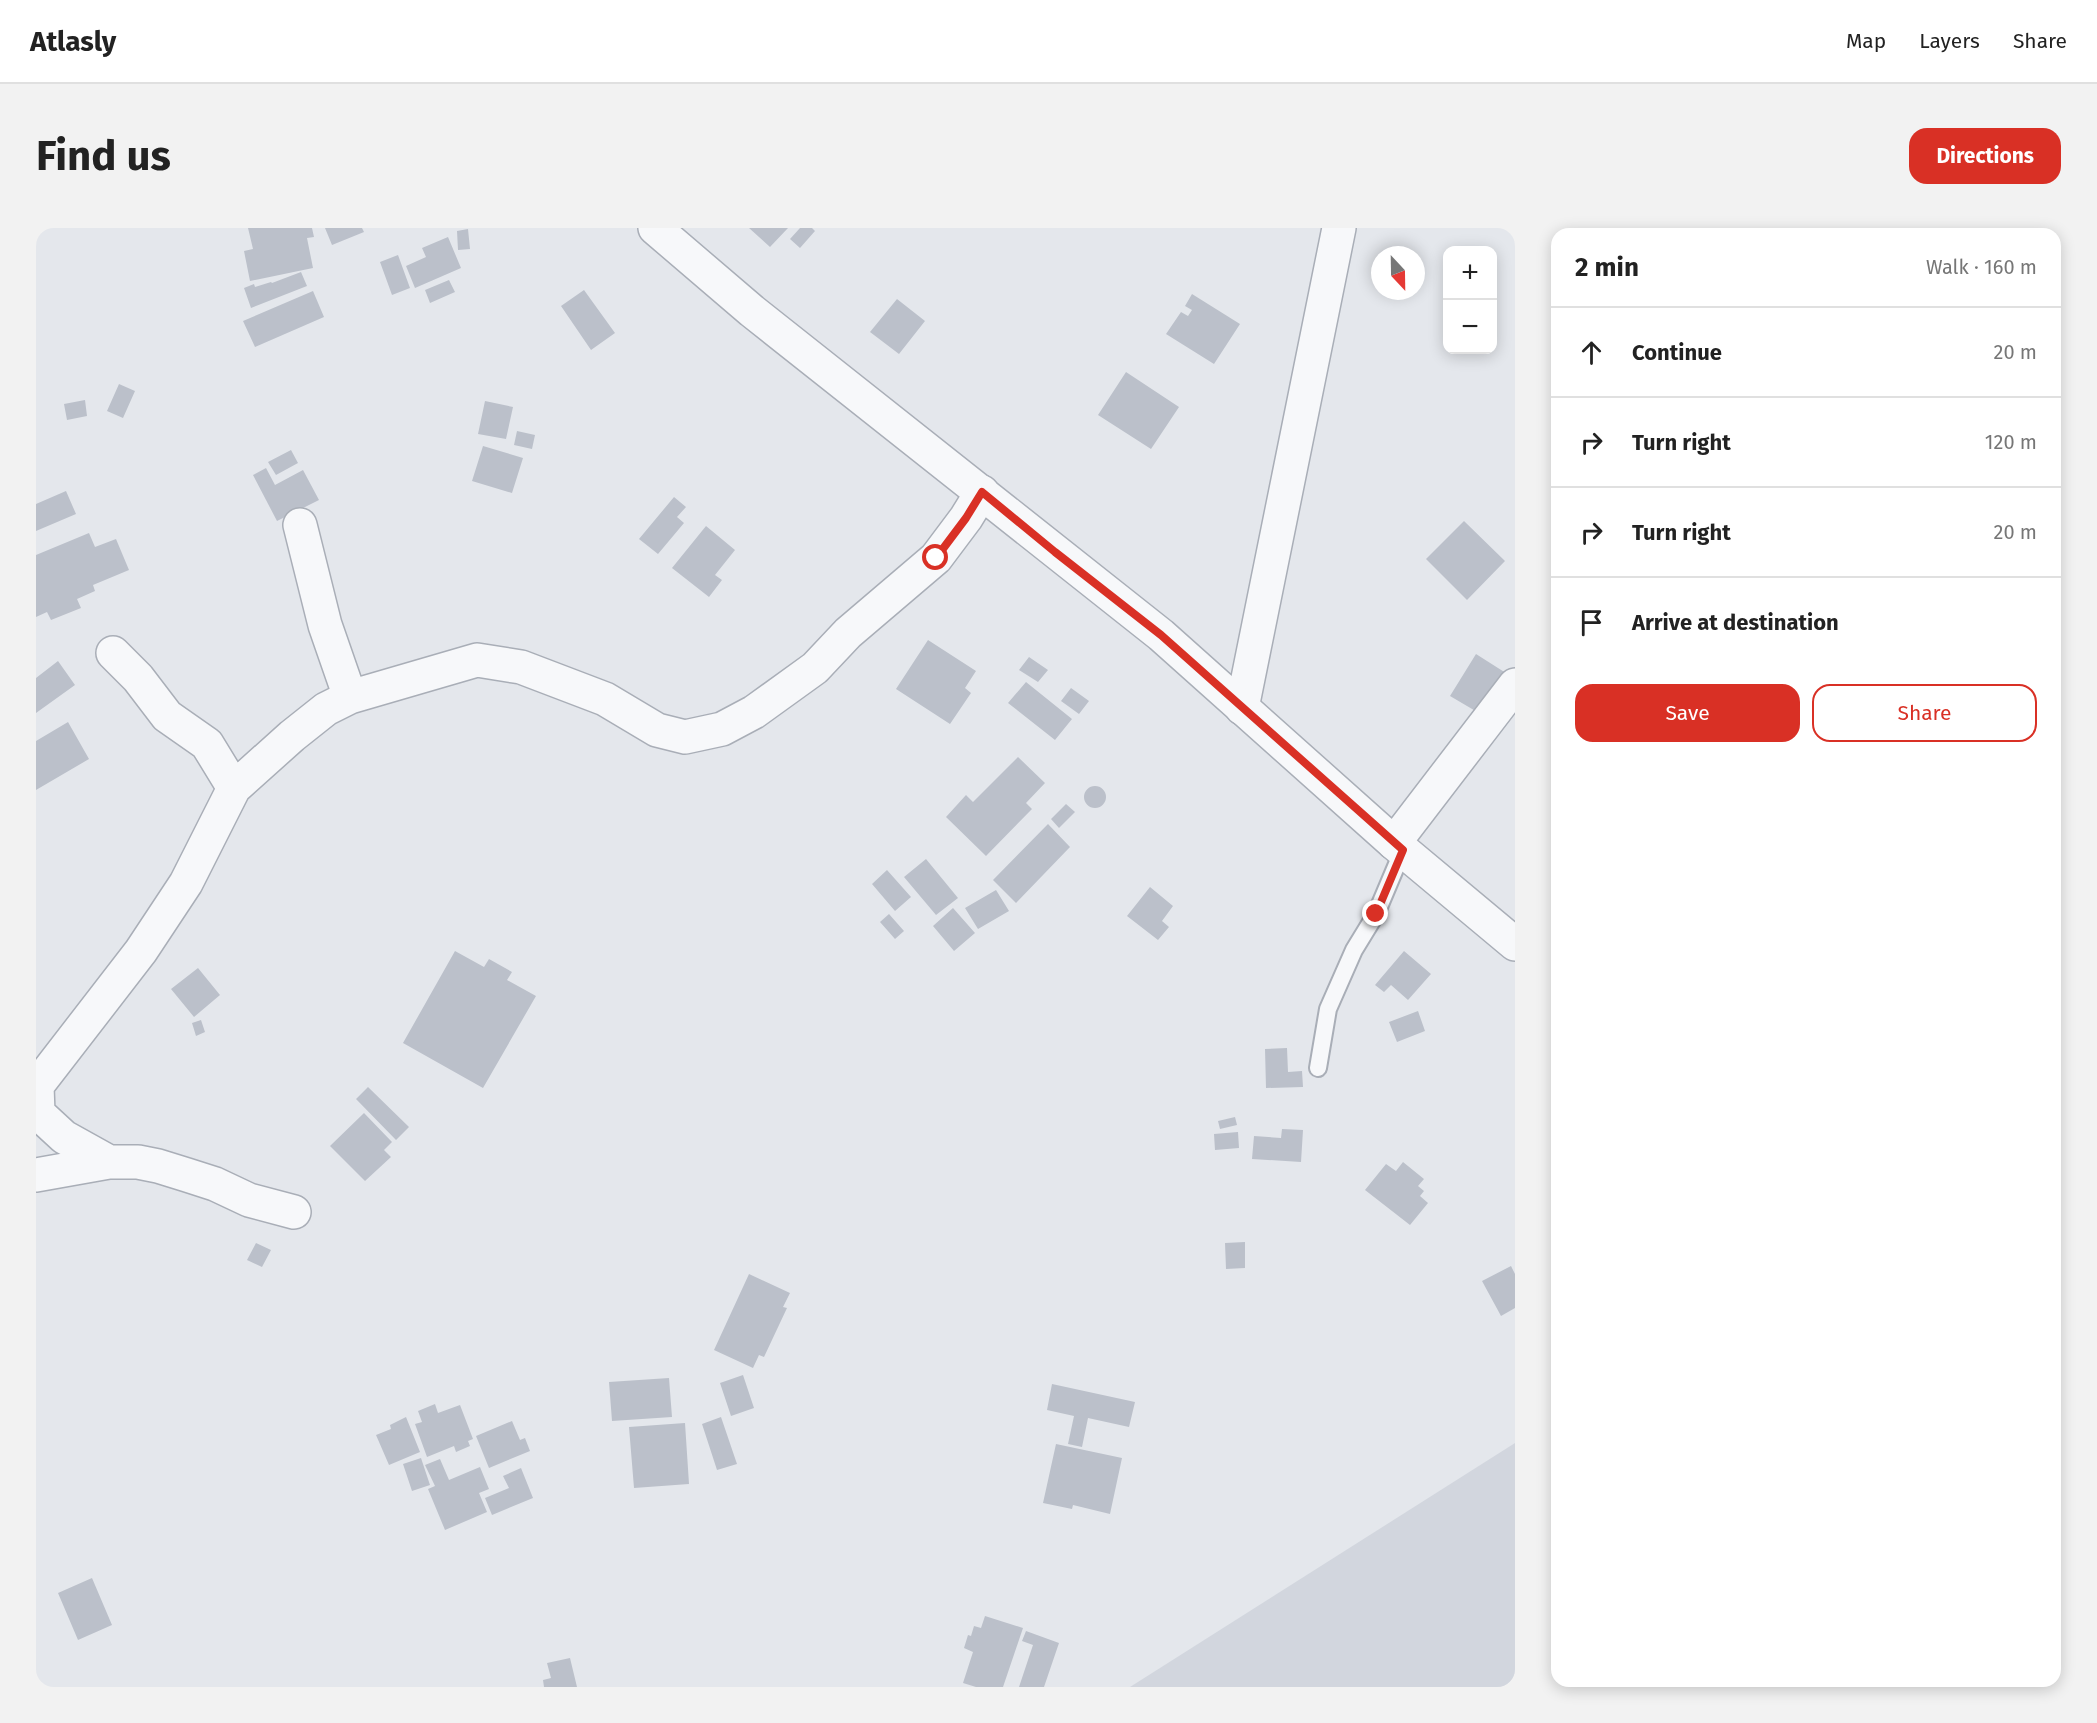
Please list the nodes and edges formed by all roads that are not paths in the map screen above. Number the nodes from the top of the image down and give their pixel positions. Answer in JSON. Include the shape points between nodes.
{"nodes":[{"id":1,"x":655,"y":228,"type":"edge"},
{"id":2,"x":1339,"y":228,"type":"edge"},
{"id":3,"x":982,"y":492,"type":"junction"},
{"id":4,"x":300,"y":525,"type":"dead end"},
{"id":5,"x":113,"y":653,"type":"dead end"},
{"id":6,"x":1515,"y":685,"type":"edge"},
{"id":7,"x":350,"y":698,"type":"junction"},
{"id":8,"x":1242,"y":708,"type":"junction"},
{"id":9,"x":234,"y":788,"type":"junction"},
{"id":10,"x":1399,"y":847,"type":"junction"},
{"id":11,"x":1515,"y":944,"type":"edge"},
{"id":12,"x":1318,"y":1068,"type":"dead end"},
{"id":13,"x":36,"y":1087,"type":"edge"},
{"id":14,"x":109,"y":1162,"type":"junction"},
{"id":15,"x":36,"y":1176,"type":"edge"},
{"id":16,"x":294,"y":1212,"type":"dead end"}],
"edges":[{"from":1,"to":3,"type":"street","via":[[752,311]]},
{"from":2,"to":8,"type":"street"},
{"from":3,"to":7,"type":"street","via":[[936,558],[848,633],[815,668],[754,712],[722,729],[685,737],[657,730],[605,699],[521,667],[477,660]]},
{"from":3,"to":8,"type":"street","via":[[1161,635]]},
{"from":4,"to":7,"type":"street","via":[[325,625]]},
{"from":5,"to":9,"type":"street","via":[[167,716],[207,744]]},
{"from":6,"to":10,"type":"street"},
{"from":7,"to":9,"type":"street","via":[[326,709]]},
{"from":8,"to":10,"type":"street"},
{"from":9,"to":13,"type":"street","via":[[180,893],[141,951]]},
{"from":10,"to":11,"type":"street"},
{"from":10,"to":12,"type":"lane","via":[[1376,914],[1354,950],[1328,1009]]},
{"from":13,"to":14,"type":"street","via":[[38,1113],[64,1137]]},
{"from":14,"to":15,"type":"street"},
{"from":14,"to":16,"type":"street","via":[[158,1166],[249,1200]]}]}
